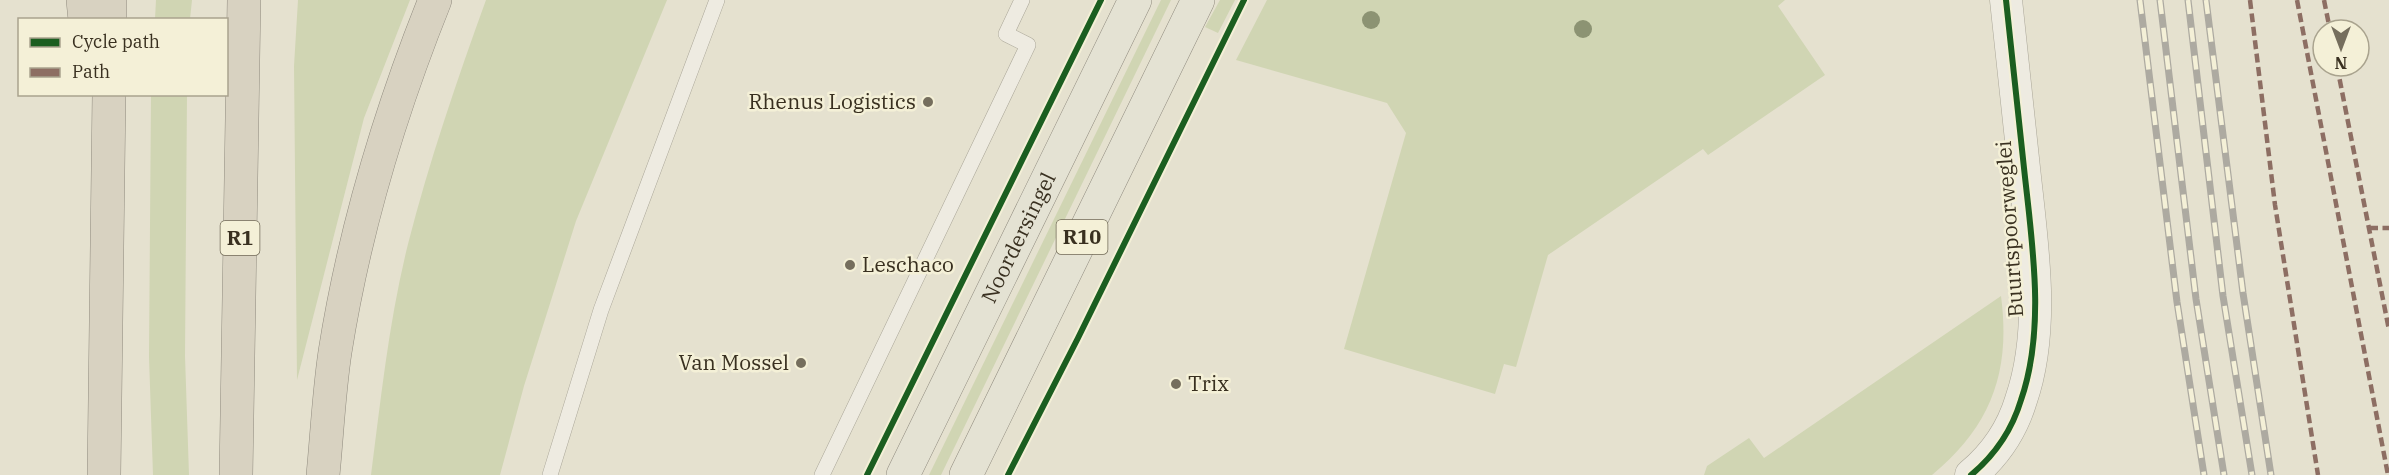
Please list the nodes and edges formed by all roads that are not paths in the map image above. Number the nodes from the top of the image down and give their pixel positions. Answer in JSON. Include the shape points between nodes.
{"nodes":[{"id":1,"x":83,"y":0,"type":"edge"},
{"id":2,"x":110,"y":0,"type":"edge"},
{"id":3,"x":244,"y":0,"type":"edge"},
{"id":4,"x":435,"y":0,"type":"edge"},
{"id":5,"x":717,"y":0,"type":"edge"},
{"id":6,"x":1022,"y":0,"type":"edge"},
{"id":7,"x":1135,"y":0,"type":"edge"},
{"id":8,"x":1198,"y":0,"type":"edge"},
{"id":9,"x":2006,"y":0,"type":"edge"},
{"id":10,"x":85,"y":18,"type":"edge"},
{"id":11,"x":110,"y":18,"type":"edge"},
{"id":12,"x":94,"y":96,"type":"edge"},
{"id":13,"x":109,"y":96,"type":"edge"},
{"id":14,"x":107,"y":212,"type":"junction"},
{"id":15,"x":104,"y":475,"type":"edge"},
{"id":16,"x":236,"y":475,"type":"edge"},
{"id":17,"x":323,"y":475,"type":"edge"},
{"id":18,"x":550,"y":475,"type":"edge"},
{"id":19,"x":822,"y":475,"type":"edge"},
{"id":20,"x":903,"y":475,"type":"edge"},
{"id":21,"x":966,"y":475,"type":"edge"},
{"id":22,"x":1971,"y":475,"type":"edge"}],
"edges":[{"from":1,"to":10,"type":"highway"},
{"from":2,"to":11,"type":"highway"},
{"from":3,"to":16,"type":"highway","number":"R1"},
{"from":4,"to":17,"type":"highway","via":[[377,166],[346,292],[335,354]]},
{"from":5,"to":18,"type":"lane","via":[[602,310]]},
{"from":6,"to":19,"type":"lane","via":[[1006,34],[1028,45]]},
{"from":7,"to":20,"type":"main road","name":"Noordersingel","number":"R10"},
{"from":8,"to":21,"type":"main road","number":"R10"},
{"from":9,"to":22,"type":"street","name":"Buurtspoorweglei","via":[[2030,220],[2033,332],[2030,366],[2012,425],[1998,447]]},
{"from":12,"to":14,"type":"highway"},
{"from":13,"to":14,"type":"highway"},
{"from":14,"to":15,"type":"highway"}]}
